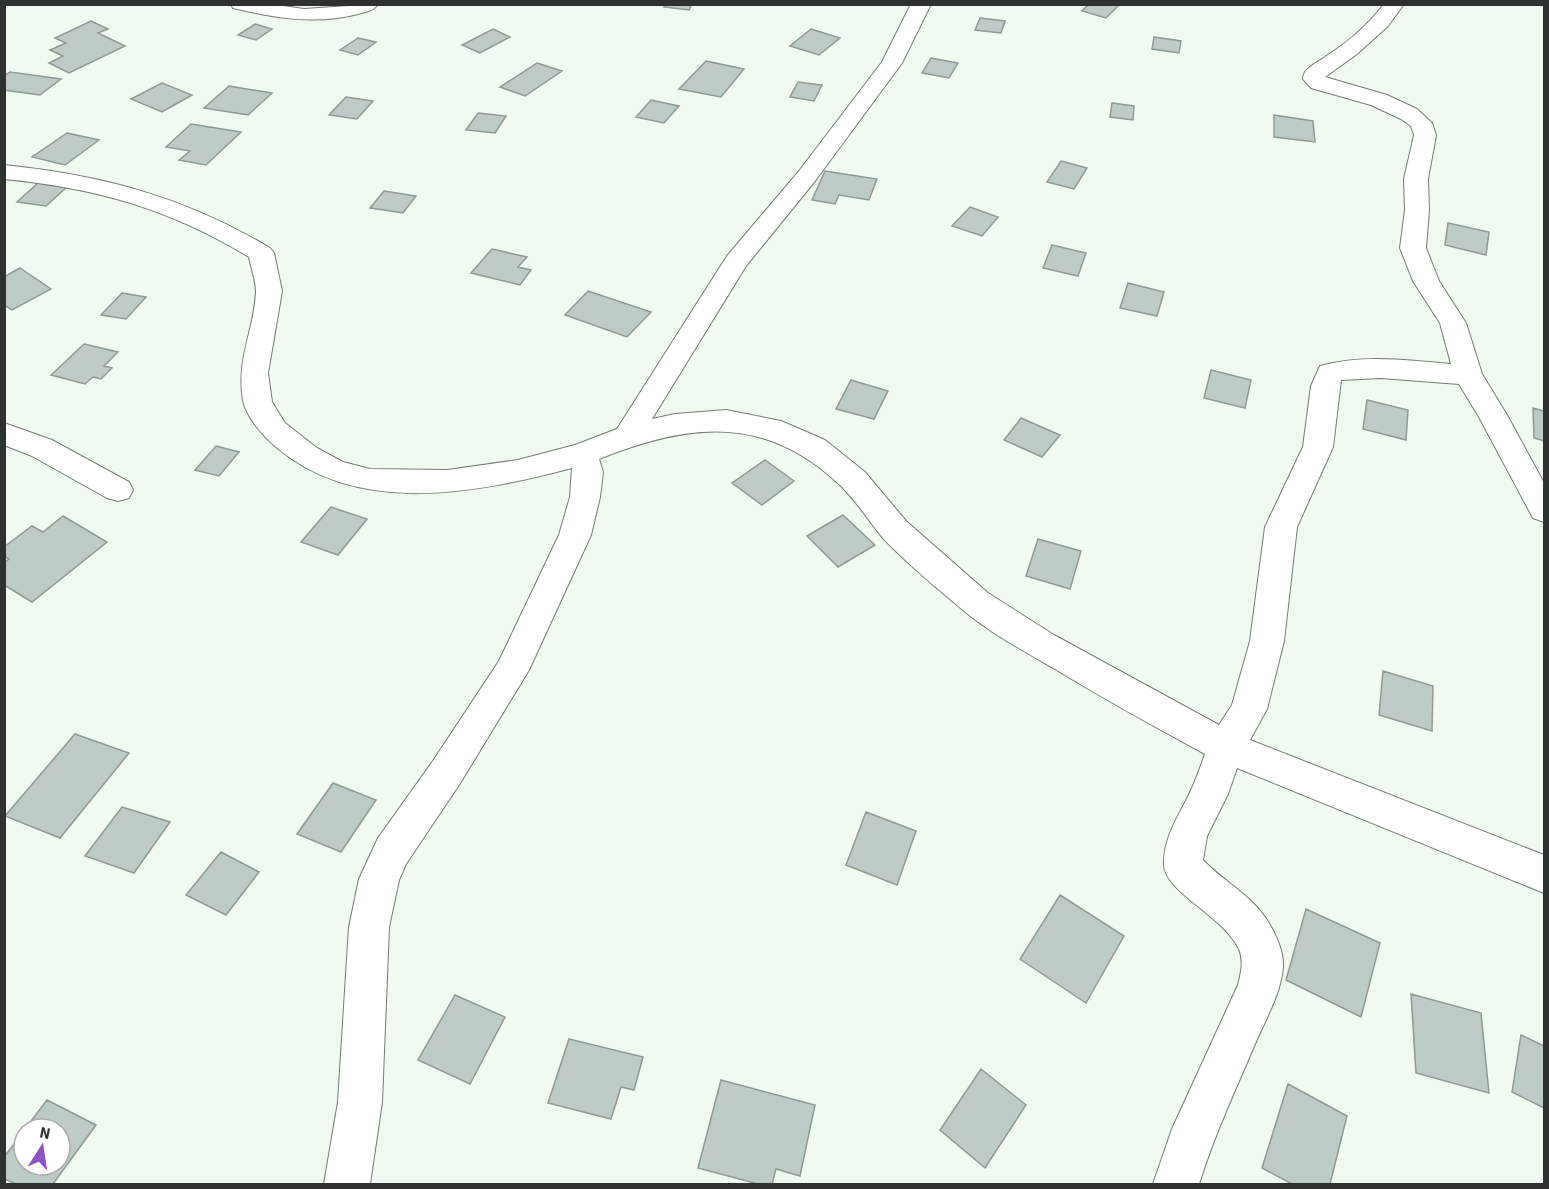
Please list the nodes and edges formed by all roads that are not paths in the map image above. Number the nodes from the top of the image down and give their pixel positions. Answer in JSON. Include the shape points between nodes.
{"nodes":[{"id":1,"x":240,"y":4,"type":"edge"},
{"id":2,"x":369,"y":4,"type":"edge"},
{"id":3,"x":921,"y":4,"type":"edge"},
{"id":4,"x":1395,"y":4,"type":"edge"},
{"id":5,"x":4,"y":172,"type":"edge"},
{"id":6,"x":1468,"y":375,"type":"junction"},
{"id":7,"x":4,"y":432,"type":"edge"},
{"id":8,"x":627,"y":436,"type":"junction"},
{"id":9,"x":583,"y":454,"type":"junction"},
{"id":10,"x":118,"y":490,"type":"dead end"},
{"id":11,"x":1545,"y":510,"type":"edge"},
{"id":12,"x":1226,"y":747,"type":"junction"},
{"id":13,"x":1545,"y":874,"type":"edge"},
{"id":14,"x":347,"y":1185,"type":"edge"},
{"id":15,"x":1176,"y":1185,"type":"edge"}],
"edges":[{"from":1,"to":2,"type":"street","via":[[314,16]]},
{"from":3,"to":8,"type":"street","via":[[892,63],[736,262]]},
{"from":4,"to":6,"type":"street","via":[[1381,22],[1350,50],[1314,74],[1314,79],[1379,100],[1421,123],[1425,135],[1416,179],[1413,248],[1426,281],[1453,323]]},
{"from":5,"to":9,"type":"street","via":[[126,191],[204,222],[261,253],[269,291],[254,373],[258,403],[275,430],[306,456],[334,470],[370,480],[447,481],[518,471]]},
{"from":6,"to":11,"type":"street"},
{"from":6,"to":12,"type":"street","via":[[1352,368],[1330,373],[1318,447],[1281,527],[1267,641],[1249,709]]},
{"from":7,"to":10,"type":"street"},
{"from":8,"to":9,"type":"street"},
{"from":8,"to":12,"type":"street","via":[[675,424],[726,420],[771,428],[815,448],[854,480],[895,530],[976,602],[1042,645]]},
{"from":9,"to":14,"type":"street","via":[[588,472],[575,535],[512,670],[392,851],[379,879],[369,927],[360,1102]]},
{"from":12,"to":13,"type":"street"},
{"from":12,"to":15,"type":"street","via":[[1209,794],[1188,834],[1183,866],[1195,882],[1235,913],[1258,942],[1262,961],[1258,988],[1188,1145]]}]}
